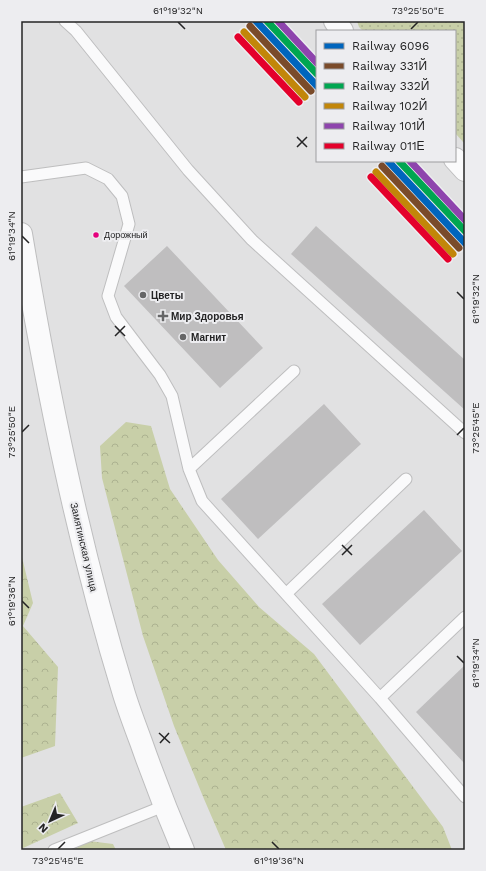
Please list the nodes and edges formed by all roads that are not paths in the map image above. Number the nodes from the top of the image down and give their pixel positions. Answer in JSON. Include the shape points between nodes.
{"nodes":[{"id":1,"x":65,"y":21,"type":"edge"},
{"id":2,"x":335,"y":21,"type":"edge"},
{"id":3,"x":341,"y":30,"type":"edge"},
{"id":4,"x":456,"y":160,"type":"edge"},
{"id":5,"x":465,"y":170,"type":"edge"},
{"id":6,"x":21,"y":177,"type":"edge"},
{"id":7,"x":21,"y":234,"type":"edge"},
{"id":8,"x":294,"y":371,"type":"dead end"},
{"id":9,"x":465,"y":434,"type":"edge"},
{"id":10,"x":189,"y":469,"type":"junction"},
{"id":11,"x":406,"y":479,"type":"dead end"},
{"id":12,"x":286,"y":593,"type":"junction"},
{"id":13,"x":465,"y":617,"type":"edge"},
{"id":14,"x":380,"y":698,"type":"junction"},
{"id":15,"x":465,"y":797,"type":"edge"},
{"id":16,"x":164,"y":806,"type":"junction"},
{"id":17,"x":54,"y":850,"type":"edge"},
{"id":18,"x":184,"y":850,"type":"edge"}],
"edges":[{"from":1,"to":9,"type":"lane","via":[[76,31],[188,170],[252,240]]},
{"from":2,"to":3,"type":"street"},
{"from":4,"to":5,"type":"street"},
{"from":6,"to":10,"type":"lane","via":[[86,168],[108,180],[122,196],[129,224],[108,296],[116,318],[160,375],[172,396]]},
{"from":7,"to":16,"type":"street","name":"Замятинская улица","via":[[34,314],[93,588],[124,696]]},
{"from":8,"to":10,"type":"lane"},
{"from":10,"to":12,"type":"lane","via":[[202,500]]},
{"from":11,"to":12,"type":"lane"},
{"from":12,"to":14,"type":"lane"},
{"from":13,"to":14,"type":"lane"},
{"from":14,"to":15,"type":"lane"},
{"from":16,"to":17,"type":"lane"},
{"from":16,"to":18,"type":"street","name":"Замятинская улица"}]}
